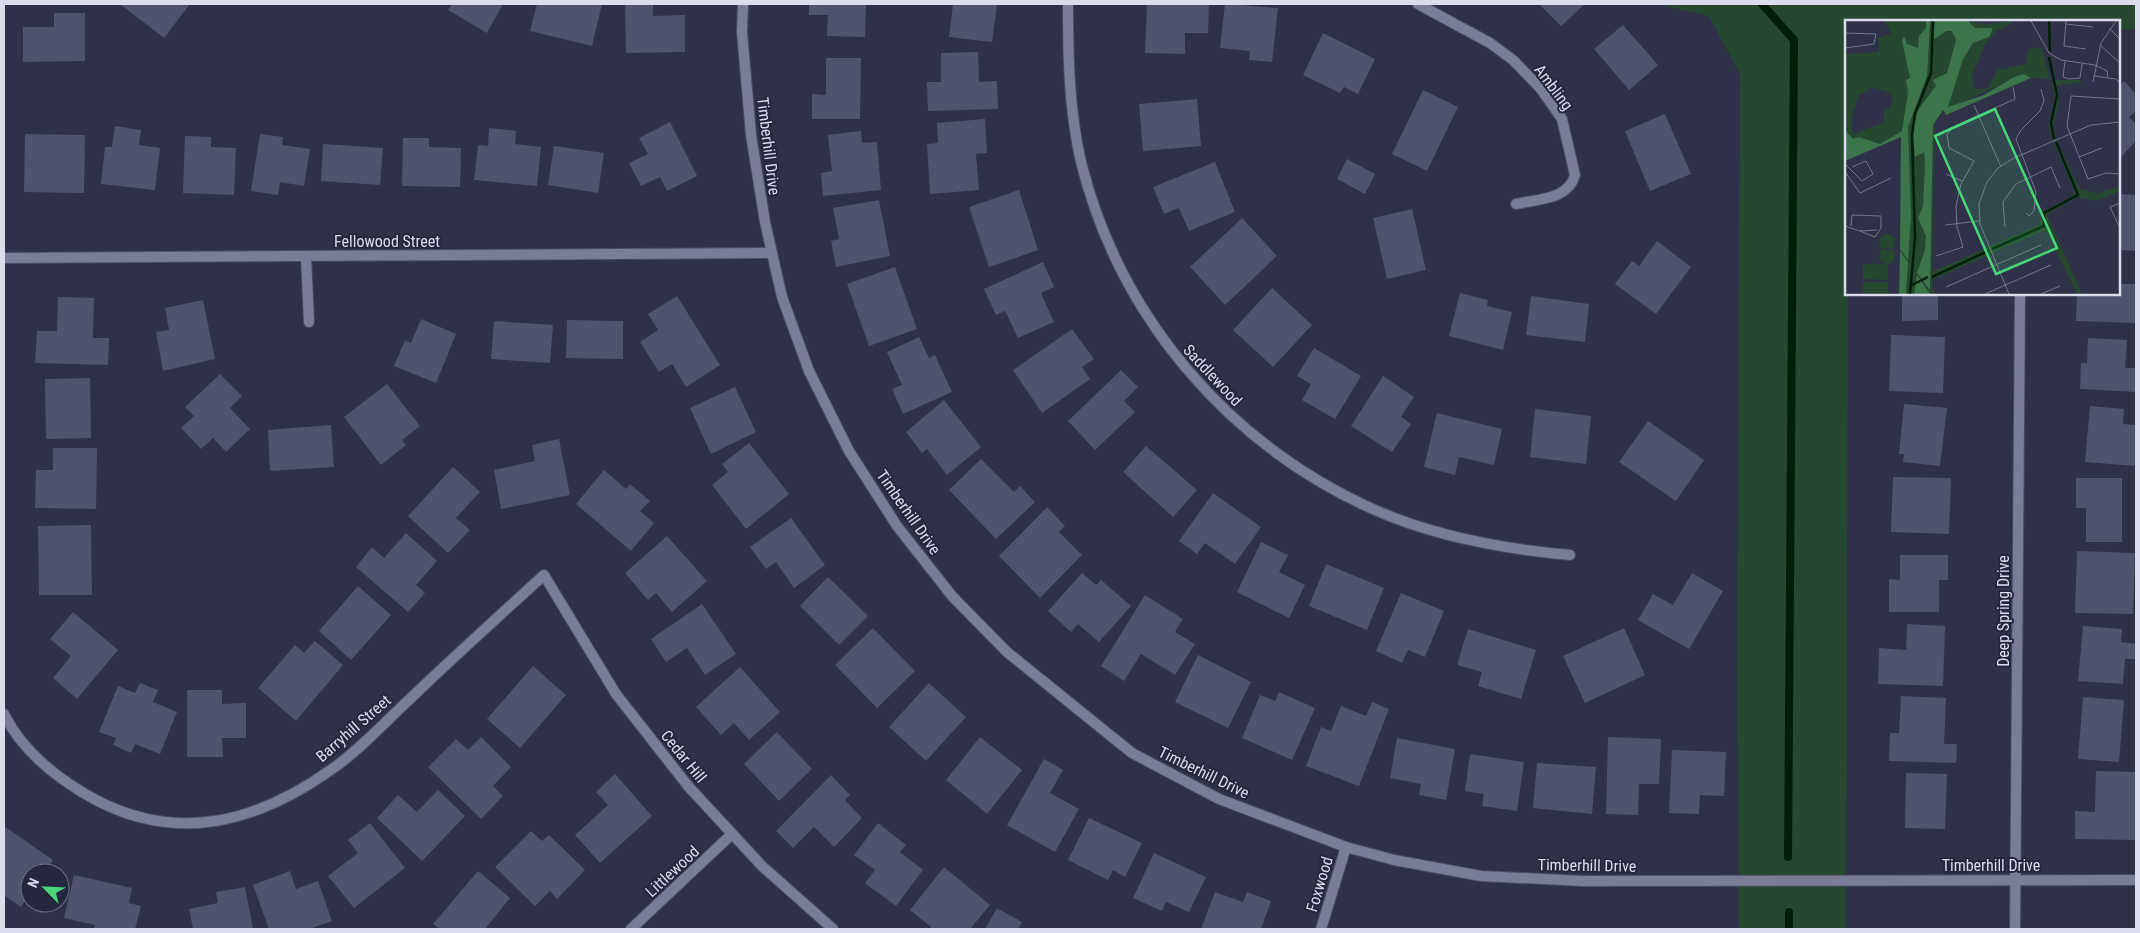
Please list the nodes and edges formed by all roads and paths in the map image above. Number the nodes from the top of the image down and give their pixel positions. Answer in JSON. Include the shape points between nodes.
{"nodes":[{"id":1,"x":743,"y":4,"type":"edge"},
{"id":2,"x":1068,"y":4,"type":"edge"},
{"id":3,"x":1418,"y":4,"type":"edge"},
{"id":4,"x":1516,"y":204,"type":"dead end"},
{"id":5,"x":771,"y":253,"type":"junction"},
{"id":6,"x":306,"y":256,"type":"junction"},
{"id":7,"x":4,"y":258,"type":"edge"},
{"id":8,"x":2020,"y":295,"type":"edge"},
{"id":9,"x":308,"y":322,"type":"dead end"},
{"id":10,"x":1570,"y":555,"type":"dead end"},
{"id":11,"x":544,"y":575,"type":"joint"},
{"id":12,"x":4,"y":714,"type":"edge"},
{"id":13,"x":732,"y":834,"type":"junction"},
{"id":14,"x":1346,"y":847,"type":"junction"},
{"id":15,"x":2016,"y":880,"type":"junction"},
{"id":16,"x":2136,"y":880,"type":"edge"},
{"id":17,"x":632,"y":929,"type":"edge"},
{"id":18,"x":833,"y":929,"type":"edge"},
{"id":19,"x":1321,"y":929,"type":"edge"},
{"id":20,"x":2016,"y":929,"type":"edge"}],
"edges":[{"from":1,"to":5,"type":"street","name":"Timberhill Drive","via":[[742,32],[751,135]]},
{"from":2,"to":10,"type":"street","name":"Saddlewood","via":[[1072,109],[1081,161],[1096,211],[1116,260],[1141,307],[1170,350],[1204,391],[1284,460],[1329,488],[1377,511],[1426,529],[1477,542],[1522,551]]},
{"from":3,"to":4,"type":"street","name":"Ambling","via":[[1490,43],[1513,60],[1541,89],[1562,119],[1575,175],[1573,183],[1562,194]]},
{"from":5,"to":6,"type":"street","name":"Fellowood Street"},
{"from":5,"to":14,"type":"street","name":"Timberhill Drive","via":[[782,298],[809,371],[849,451],[897,526],[952,596],[1007,652],[1132,753],[1219,799]]},
{"from":6,"to":7,"type":"street","name":"Fellowood Street"},
{"from":6,"to":9,"type":"street"},
{"from":8,"to":15,"type":"street","name":"Deep Spring Drive"},
{"from":11,"to":12,"type":"street","name":"Barryhill Street","via":[[334,768],[280,802],[239,817],[198,823],[154,820],[111,808],[71,787],[36,758]]},
{"from":11,"to":13,"type":"street","name":"Cedar Hill","via":[[616,694],[688,786]]},
{"from":13,"to":17,"type":"street","name":"Littlewood"},
{"from":13,"to":18,"type":"street","name":"Cedar Hill","via":[[762,866]]},
{"from":14,"to":15,"type":"street","name":"Timberhill Drive","via":[[1394,860],[1481,876],[1583,881]]},
{"from":14,"to":19,"type":"street","name":"Foxwood"},
{"from":15,"to":16,"type":"street","name":"Timberhill Drive"},
{"from":15,"to":20,"type":"street","name":"Deep Spring Drive"}]}
